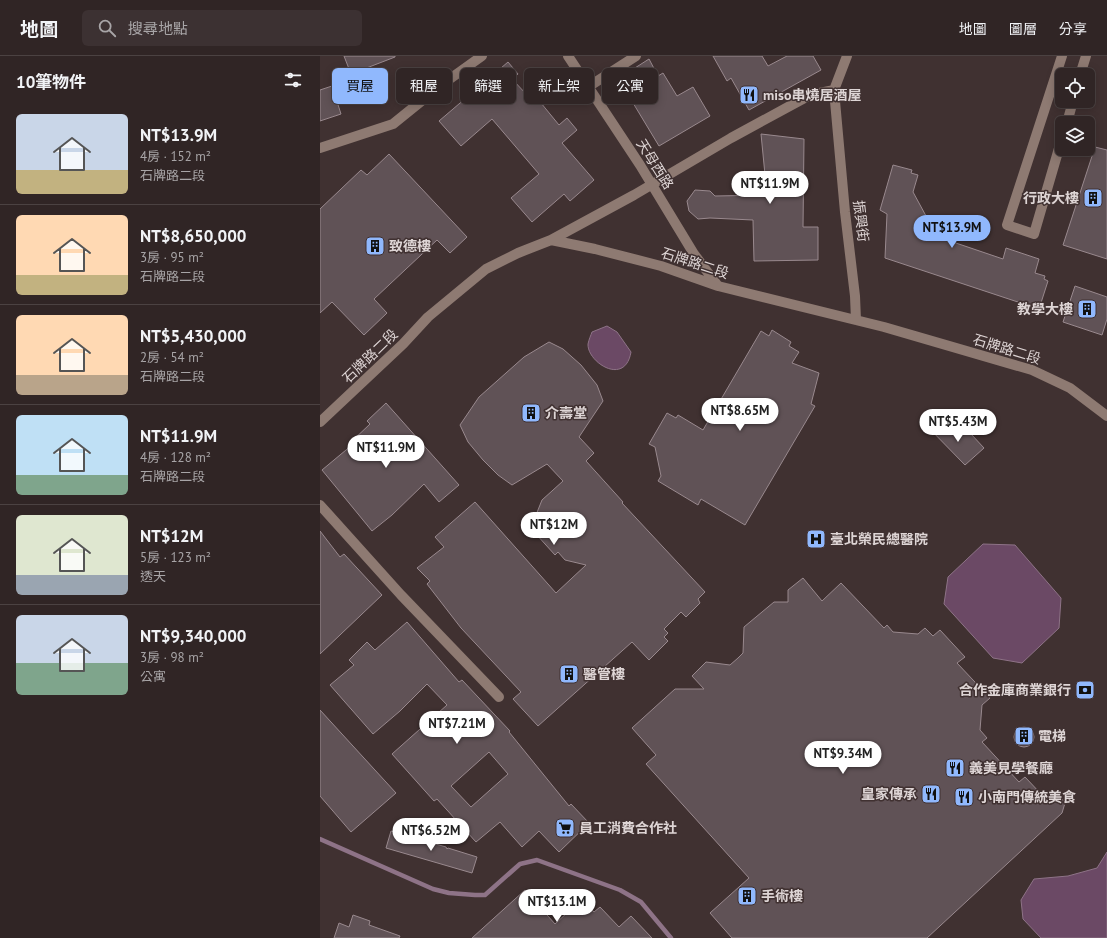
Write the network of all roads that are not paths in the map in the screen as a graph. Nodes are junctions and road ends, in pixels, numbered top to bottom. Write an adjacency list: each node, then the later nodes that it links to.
1 (482, 56): 12 (street)
2 (568, 56): 7 (street, 天母西路)
3 (636, 56): 9 (street)
4 (847, 56): 10 (street, 振興街)
5 (1062, 56): 13 (street)
6 (1086, 56): 8 (street)
7 (576, 68)
8 (1082, 68)
9 (594, 83)
10 (834, 90): 14 (street); 17 (street, 振興街)
11 (594, 96): 14 (street, 天母西路)
12 (320, 148)
13 (1057, 156)
14 (652, 185): 15 (street); 16 (street, 天母西路)
15 (551, 240): 16 (street, 石牌路二段); 19 (street, 石牌路二段)
16 (718, 286): 17 (street, 石牌路二段)
17 (856, 320): 18 (street, 石牌路二段)
18 (1107, 416)
19 (320, 422)
20 (320, 506): 21 (street)
21 (499, 697)

